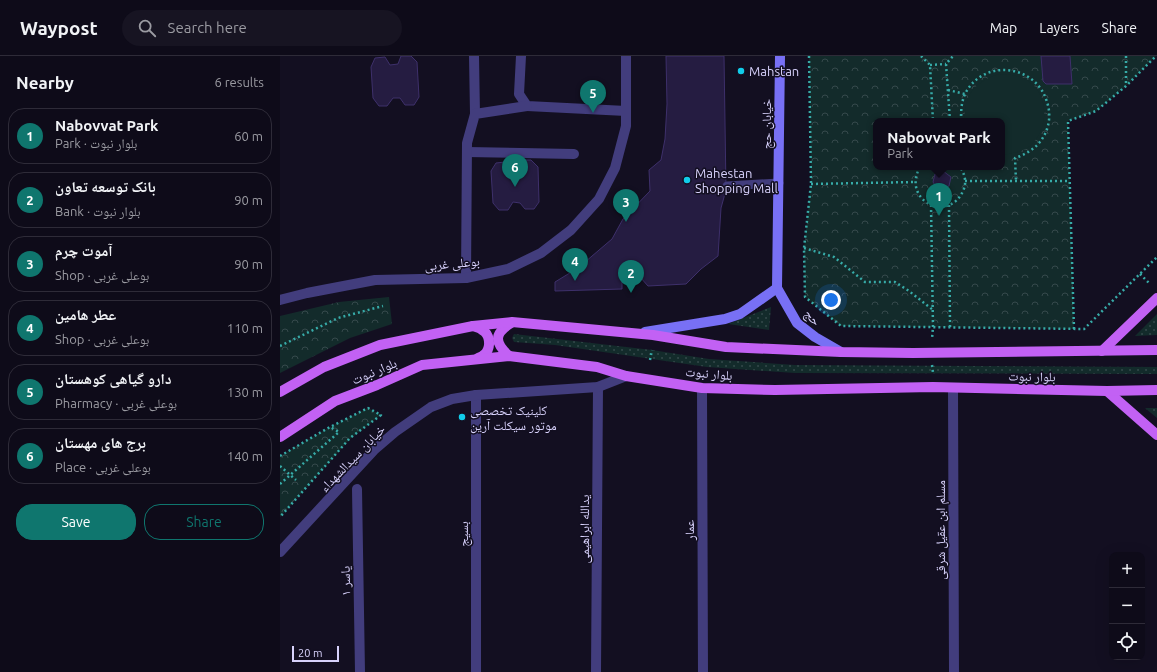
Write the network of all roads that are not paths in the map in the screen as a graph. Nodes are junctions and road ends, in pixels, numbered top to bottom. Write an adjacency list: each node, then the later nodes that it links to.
1 (474, 56): 7 (street)
2 (520, 56): 5 (street)
3 (626, 56): 6 (street, بوعلی غربی)
4 (780, 56): 10 (main road, خیابان حج)
5 (527, 106): 6 (street); 7 (street)
6 (626, 111): 12 (street, بوعلی غربی)
7 (475, 114): 8 (street)
8 (467, 152): 9 (street); 12 (street)
9 (574, 154)
10 (779, 183): 11 (lane); 13 (main road, خیابان حج)
11 (727, 186)
12 (466, 278): 15 (street, بوعلی غربی)
13 (777, 288): 18 (main road); 21 (main road, حج)
14 (1157, 298): 20 (main road)
15 (280, 300)
16 (512, 322): 17 (main road, بلوار نبوت); 18 (main road, بلوار نبوت); 22 (main road)
17 (473, 326): 23 (main road); 30 (main road, بلوار نبوت)
18 (635, 333): 21 (main road, بلوار نبوت)
19 (1157, 350): 20 (main road, بلوار نبوت)
20 (1102, 351): 21 (main road, بلوار نبوت)
21 (841, 352)
22 (509, 356): 23 (main road, بلوار نبوت); 24 (main road, بلوار نبوت)
23 (476, 359): 33 (main road, بلوار نبوت)
24 (626, 376): 25 (street, خیابان سیدالشهداء); 26 (main road, بلوار نبوت)
25 (598, 387): 31 (street, خیابان سیدالشهداء); 38 (street, یدالله ابراهیمی)
26 (702, 388): 27 (main road, بلوار نبوت); 39 (street, عمار)
27 (953, 388): 29 (main road, بلوار نبوت); 40 (street, مسلم ابن عقیل شرقی)
28 (1157, 390): 29 (main road, بلوار نبوت)
29 (1107, 391): 32 (main road)
30 (280, 392)
31 (476, 395): 35 (street, خیابان سیدالشهداء); 37 (street, بسیج)
32 (1157, 435)
33 (280, 437)
34 (357, 489): 36 (street, یاسر ۱)
35 (280, 552)
36 (360, 672)
37 (476, 672)
38 (596, 672)
39 (703, 672)
40 (954, 672)

